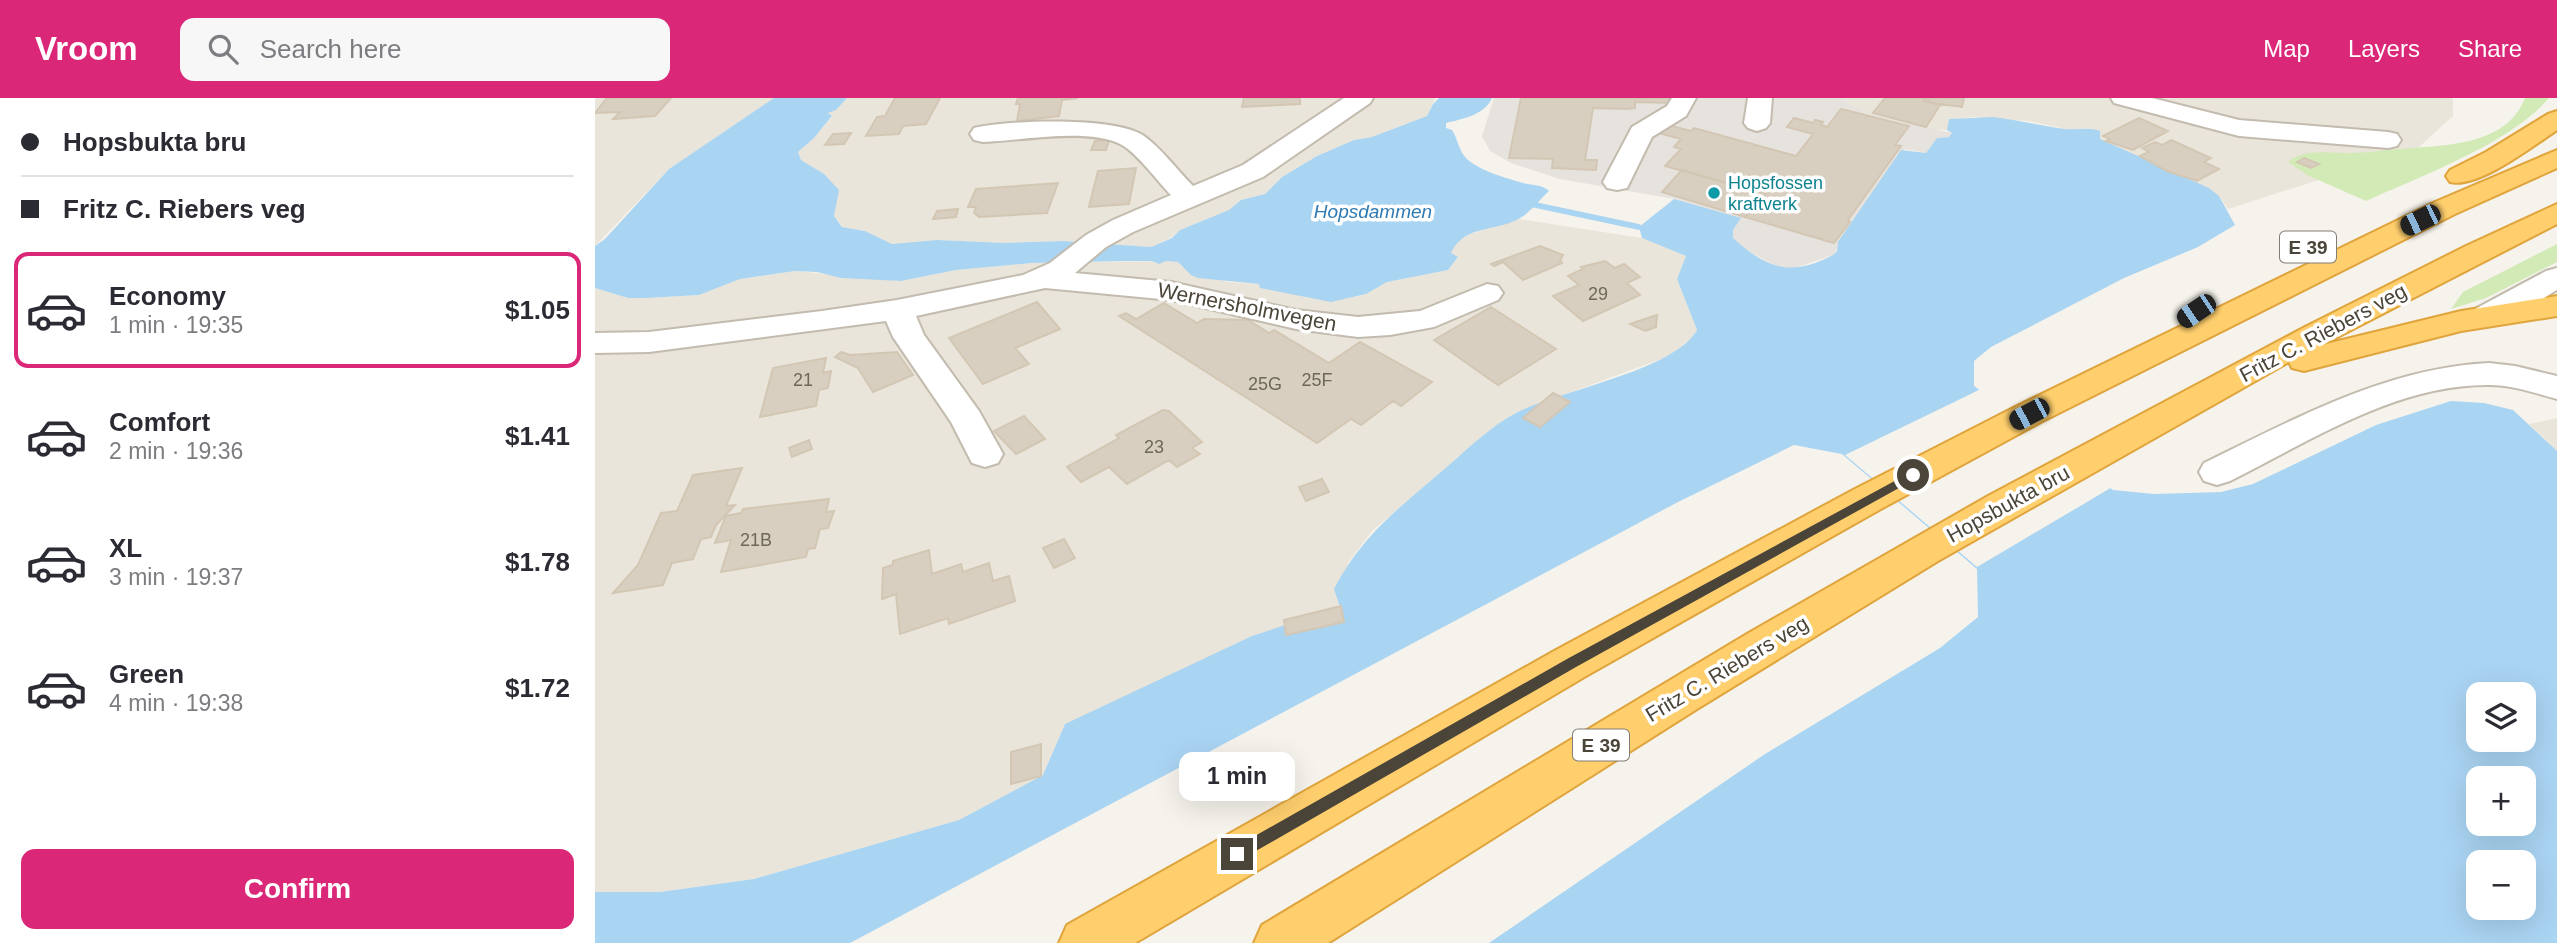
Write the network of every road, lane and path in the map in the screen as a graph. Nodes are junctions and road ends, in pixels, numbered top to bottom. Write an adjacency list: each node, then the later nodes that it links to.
1 (1361, 98): 9 (street, Wernersholmvegen)
2 (1684, 98): 8 (street)
3 (2123, 98): 6 (street)
4 (2557, 119): 20 (highway, E 39)
5 (983, 134): 9 (street)
6 (2388, 140)
7 (2557, 159): 20 (highway, E 39)
8 (1618, 182)
9 (1188, 198): 11 (street, Wernersholmvegen)
10 (2557, 213): 18 (highway, Fritz C. Riebers veg / E 39)
11 (1052, 274): 13 (street, Wernersholmvegen); 15 (street, Wernersholmvegen)
12 (2557, 277): 16 (street)
13 (1487, 293)
14 (2557, 306): 16 (highway, E 39)
15 (897, 310): 17 (street, Wernersholmvegen); 21 (street)
16 (2486, 316): 18 (highway, E 39)
17 (595, 343)
18 (2235, 379): 22 (highway, Fritz C. Riebers veg / E 39)
19 (2557, 388): 23 (street)
20 (2070, 394): 25 (highway, E 39)
21 (985, 454)
22 (2092, 457): 24 (highway, Hopsbukta bru / E 39)
23 (2217, 472)
24 (1924, 550): 26 (highway, Fritz C. Riebers veg / E 39)
25 (1085, 943)
26 (1280, 943)

